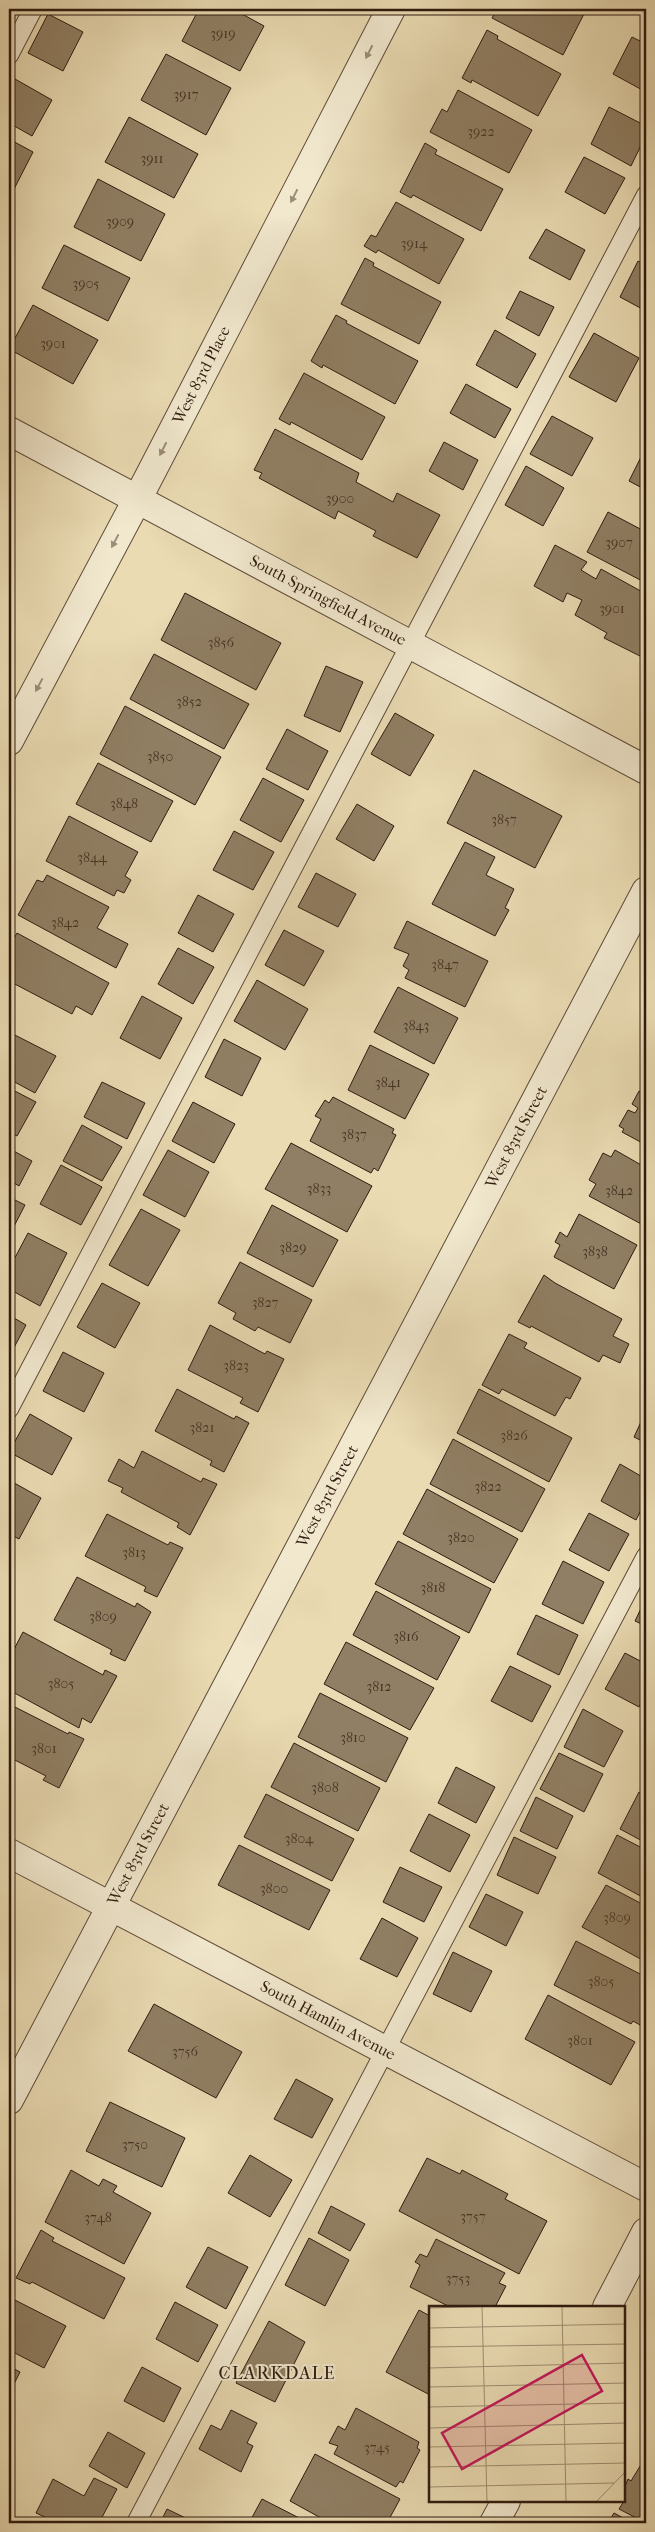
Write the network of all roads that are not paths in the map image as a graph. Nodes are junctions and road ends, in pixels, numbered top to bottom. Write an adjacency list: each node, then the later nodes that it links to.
1 (33, 9): 3 (lane)
2 (391, 9): 6 (street, West 83rd Place, one-way to 6)
3 (9, 55)
4 (646, 195): 7 (lane)
5 (9, 431): 6 (street, South Springfield Avenue)
6 (138, 498): 7 (street, South Springfield Avenue); 8 (street, West 83rd Place, one-way to 8)
7 (410, 644): 9 (street, South Springfield Avenue); 11 (lane)
8 (9, 741)
9 (646, 770)
10 (646, 892): 14 (street, West 83rd Street)
11 (9, 1409)
12 (646, 1556): 15 (lane)
13 (9, 1853): 14 (street, South Hamlin Avenue)
14 (111, 1906): 15 (street, South Hamlin Avenue); 16 (street, West 83rd Street)
15 (385, 2050): 17 (street, South Hamlin Avenue); 21 (lane)
16 (9, 2100)
17 (646, 2187)
18 (646, 2232): 19 (street)
19 (608, 2306)
20 (505, 2502): 22 (street)
21 (136, 2523)
22 (494, 2523)

